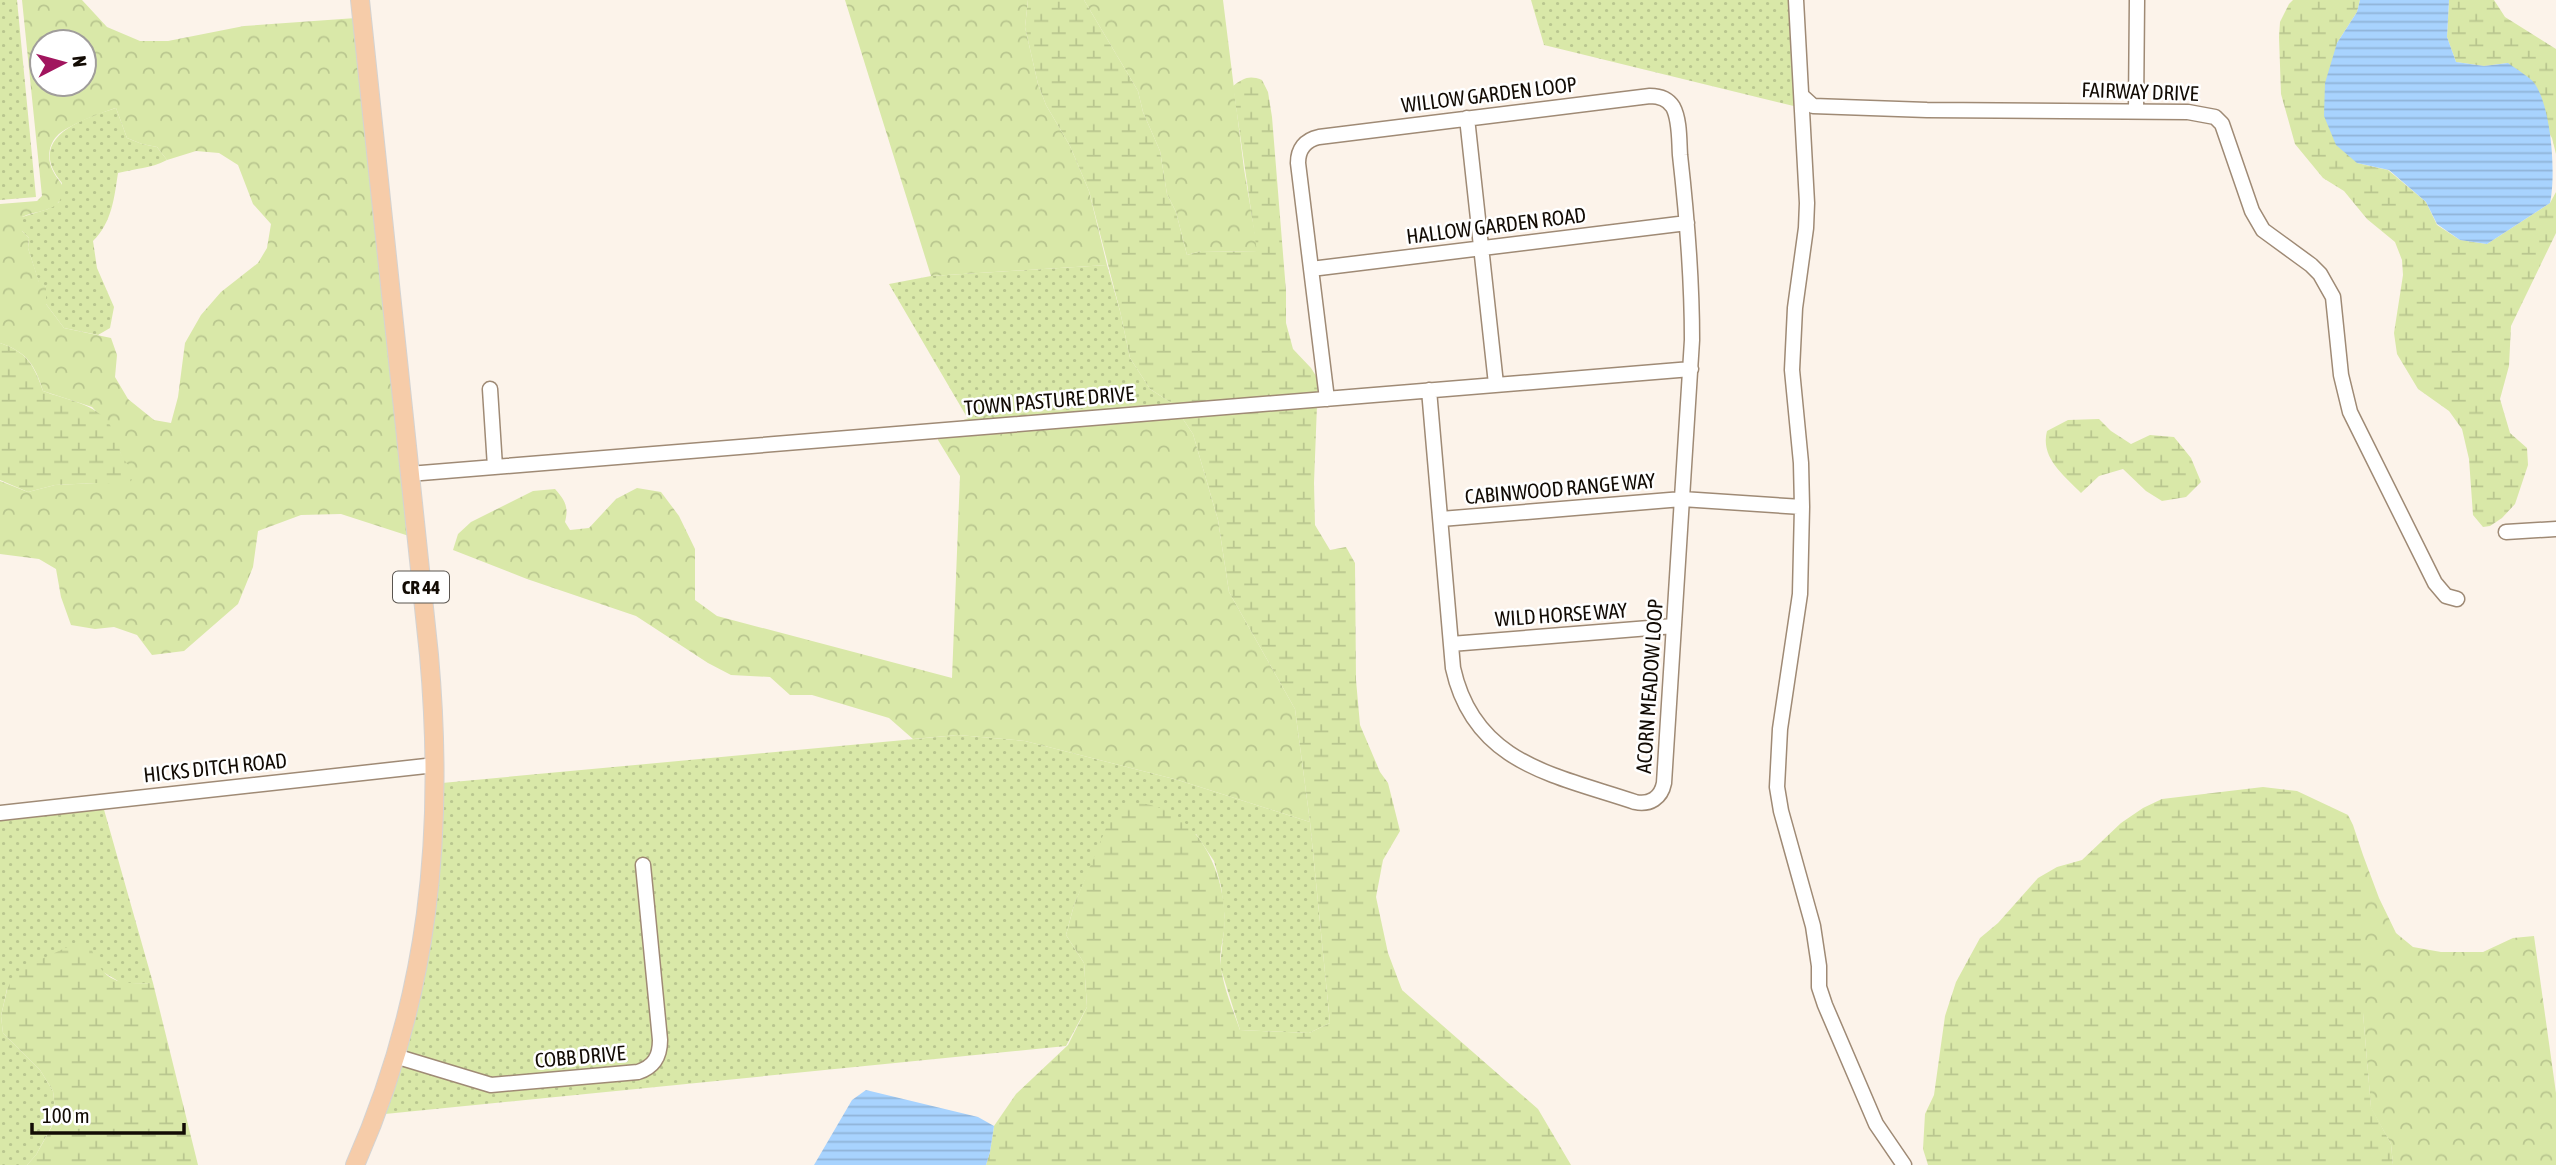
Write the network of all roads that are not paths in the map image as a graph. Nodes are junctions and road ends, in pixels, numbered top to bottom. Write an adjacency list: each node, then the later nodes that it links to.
1 (360, 0): 16 (main road, CR 44)
2 (1796, 0): 4 (street)
3 (2137, 0): 5 (street)
4 (1802, 96): 5 (street, FAIRWAY DRIVE); 18 (street)
5 (2136, 111): 22 (street, FAIRWAY DRIVE)
6 (1467, 118): 7 (street, WILLOW GARDEN LOOP); 8 (street); 9 (street, WILLOW GARDEN LOOP)
7 (1687, 223): 8 (street, HALLOW GARDEN ROAD); 10 (street, WILLOW GARDEN LOOP)
8 (1482, 248): 9 (street, HALLOW GARDEN ROAD); 11 (street)
9 (1311, 269): 14 (street, WILLOW GARDEN LOOP)
10 (1691, 369): 11 (street, TOWN PASTURE DRIVE); 17 (street, ACORN MEADOW LOOP)
11 (1496, 384): 13 (street, TOWN PASTURE DRIVE)
12 (490, 389): 15 (street)
13 (1429, 390): 14 (street, TOWN PASTURE DRIVE); 19 (street, ACORN MEADOW LOOP)
14 (1327, 399): 15 (street, TOWN PASTURE DRIVE)
15 (495, 467): 16 (street, TOWN PASTURE DRIVE)
16 (409, 474): 25 (main road, CR 44)
17 (1682, 499): 18 (street, CABINWOOD RANGE WAY); 19 (street, CABINWOOD RANGE WAY); 23 (street, ACORN MEADOW LOOP)
18 (1802, 508): 30 (street)
19 (1441, 519): 24 (street, ACORN MEADOW LOOP)
20 (2556, 529): 21 (street)
21 (2506, 531)
22 (2457, 599)
23 (1674, 626): 24 (street, WILD HORSE WAY); 24 (street, ACORN MEADOW LOOP)
24 (1451, 644)
25 (435, 765): 26 (street, HICKS DITCH ROAD); 28 (main road, CR 44)
26 (0, 813)
27 (643, 865): 28 (street, COBB DRIVE)
28 (395, 1056): 29 (main road, CR 44)
29 (355, 1165)
30 (1903, 1165)

